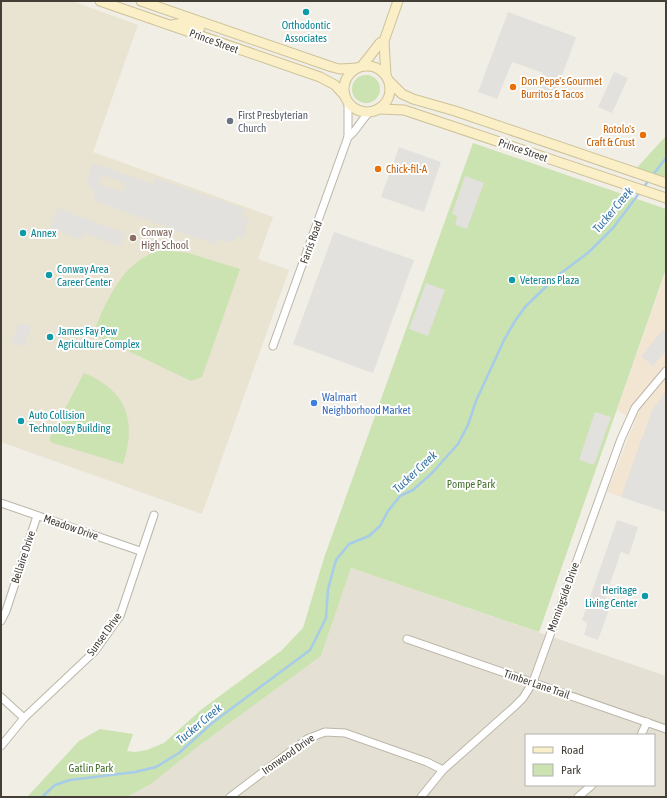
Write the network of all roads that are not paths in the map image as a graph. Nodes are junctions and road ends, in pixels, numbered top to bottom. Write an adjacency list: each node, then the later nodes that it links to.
1 (100, 1): 4 (main road, Prince Street)
2 (141, 1): 6 (main road, Prince Street)
3 (398, 1): 5 (main road)
4 (172, 26): 6 (main road); 9 (main road, Prince Street)
5 (384, 41): 7 (main road); 8 (main road)
6 (258, 42): 7 (main road, Prince Street)
7 (359, 67): 8 (main road); 9 (main road)
8 (388, 78): 10 (main road); 12 (main road, Prince Street)
9 (346, 98): 10 (main road); 11 (street, Farris Road)
10 (375, 110): 11 (street, Farris Road); 13 (main road, Prince Street)
11 (348, 137): 14 (street, Farris Road)
12 (663, 182)
13 (666, 198)
14 (273, 346)
15 (666, 371): 22 (street, Morningside Drive)
16 (1, 503): 18 (street, Meadow Drive)
17 (154, 515): 19 (street, Sunset Drive)
18 (37, 516): 19 (street, Meadow Drive); 20 (street, Bellaire Drive)
19 (140, 551): 24 (street, Sunset Drive)
20 (1, 622)
21 (407, 639): 22 (street, Timber Lane Trail)
22 (533, 682): 25 (street, Timber Lane Trail); 29 (street, Morningside Drive)
23 (1, 697): 24 (street)
24 (24, 718): 28 (street, Sunset Drive)
25 (647, 722): 26 (street, Timber Lane Trail); 27 (street)
26 (666, 729)
27 (642, 734)
28 (1, 746)
29 (443, 770): 31 (street, Ironwood Drive); 32 (street, Morningside Drive)
30 (591, 786): 33 (street)
31 (230, 797)
32 (421, 797)
33 (578, 797)

